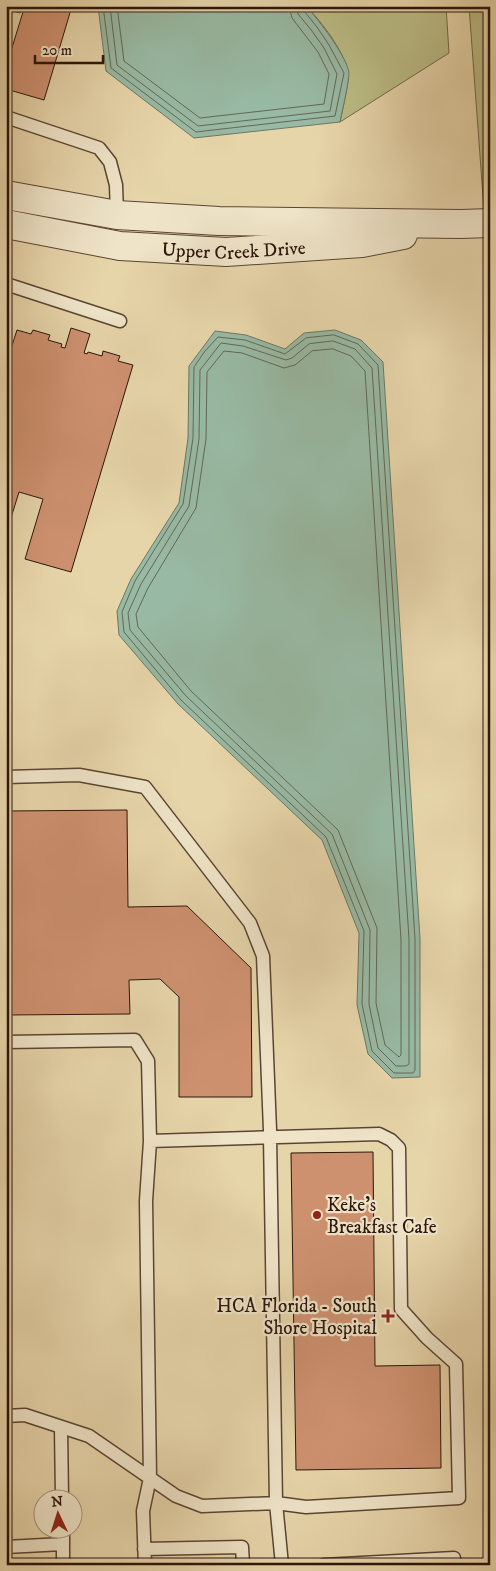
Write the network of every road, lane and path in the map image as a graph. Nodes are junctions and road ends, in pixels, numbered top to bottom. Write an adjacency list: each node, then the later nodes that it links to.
1 (6, 118): 3 (lane)
2 (10, 214): 3 (street, Upper Creek Drive); 5 (street, Upper Creek Drive)
3 (116, 215): 5 (street, Upper Creek Drive)
4 (490, 223): 5 (street, Upper Creek Drive)
5 (460, 224)
6 (6, 284): 7 (lane)
7 (120, 322)
8 (6, 777): 10 (lane)
9 (6, 1042): 11 (lane)
10 (270, 1136): 11 (lane); 16 (lane); 16 (lane)
11 (150, 1141): 14 (lane)
12 (6, 1416): 13 (lane)
13 (61, 1428): 14 (lane); 15 (lane)
14 (150, 1478): 16 (lane); 20 (lane)
15 (62, 1488)
16 (276, 1503): 24 (lane)
17 (63, 1538): 18 (lane)
18 (63, 1544): 19 (lane); 21 (lane)
19 (6, 1547)
20 (144, 1549): 22 (lane); 23 (lane)
21 (63, 1565)
22 (145, 1565)
23 (243, 1565)
24 (282, 1565)
25 (324, 1565): 26 (lane)
26 (454, 1565)

